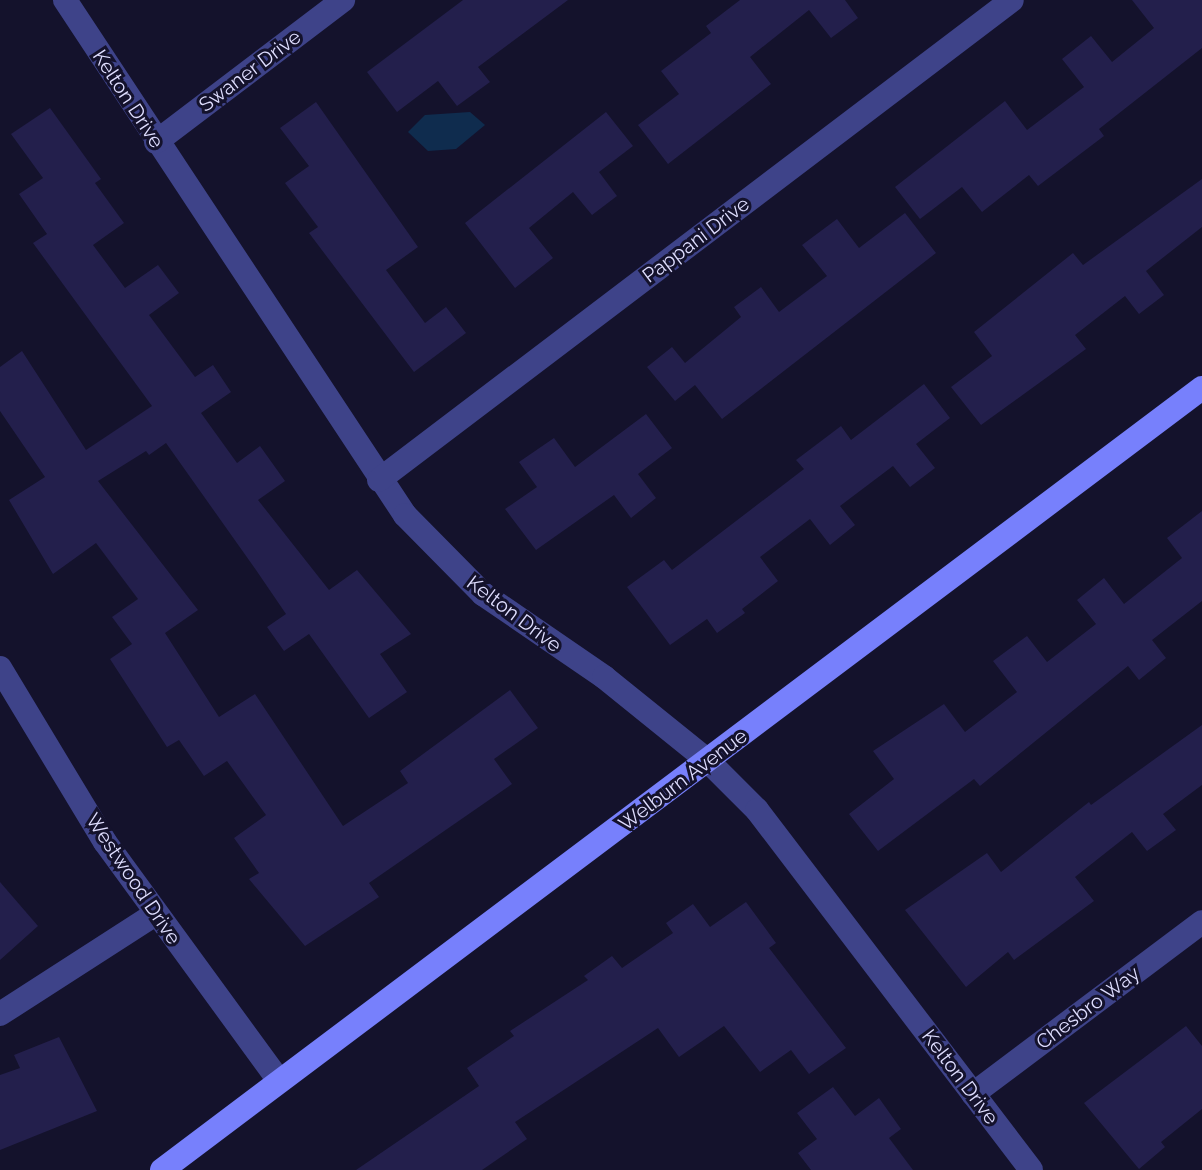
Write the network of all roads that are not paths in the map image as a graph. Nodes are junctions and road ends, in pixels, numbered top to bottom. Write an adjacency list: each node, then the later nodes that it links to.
1 (65, 0): 4 (street, Kelton Drive)
2 (343, 0): 4 (street, Swaner Drive)
3 (1012, 0): 6 (street, Pappani Drive)
4 (156, 142): 6 (street, Kelton Drive)
5 (1202, 388): 8 (main road, Welburn Avenue)
6 (379, 480): 8 (street, Kelton Drive)
7 (0, 668): 9 (street, Westwood Drive)
8 (708, 761): 12 (main road, Welburn Avenue); 13 (street, Kelton Drive)
9 (155, 914): 11 (street); 12 (street, Westwood Drive)
10 (1202, 922): 13 (street, Chesbro Way)
11 (0, 1014)
12 (279, 1081): 14 (main road, Welburn Avenue)
13 (973, 1094): 15 (street, Kelton Drive)
14 (162, 1170)
15 (1031, 1170)

